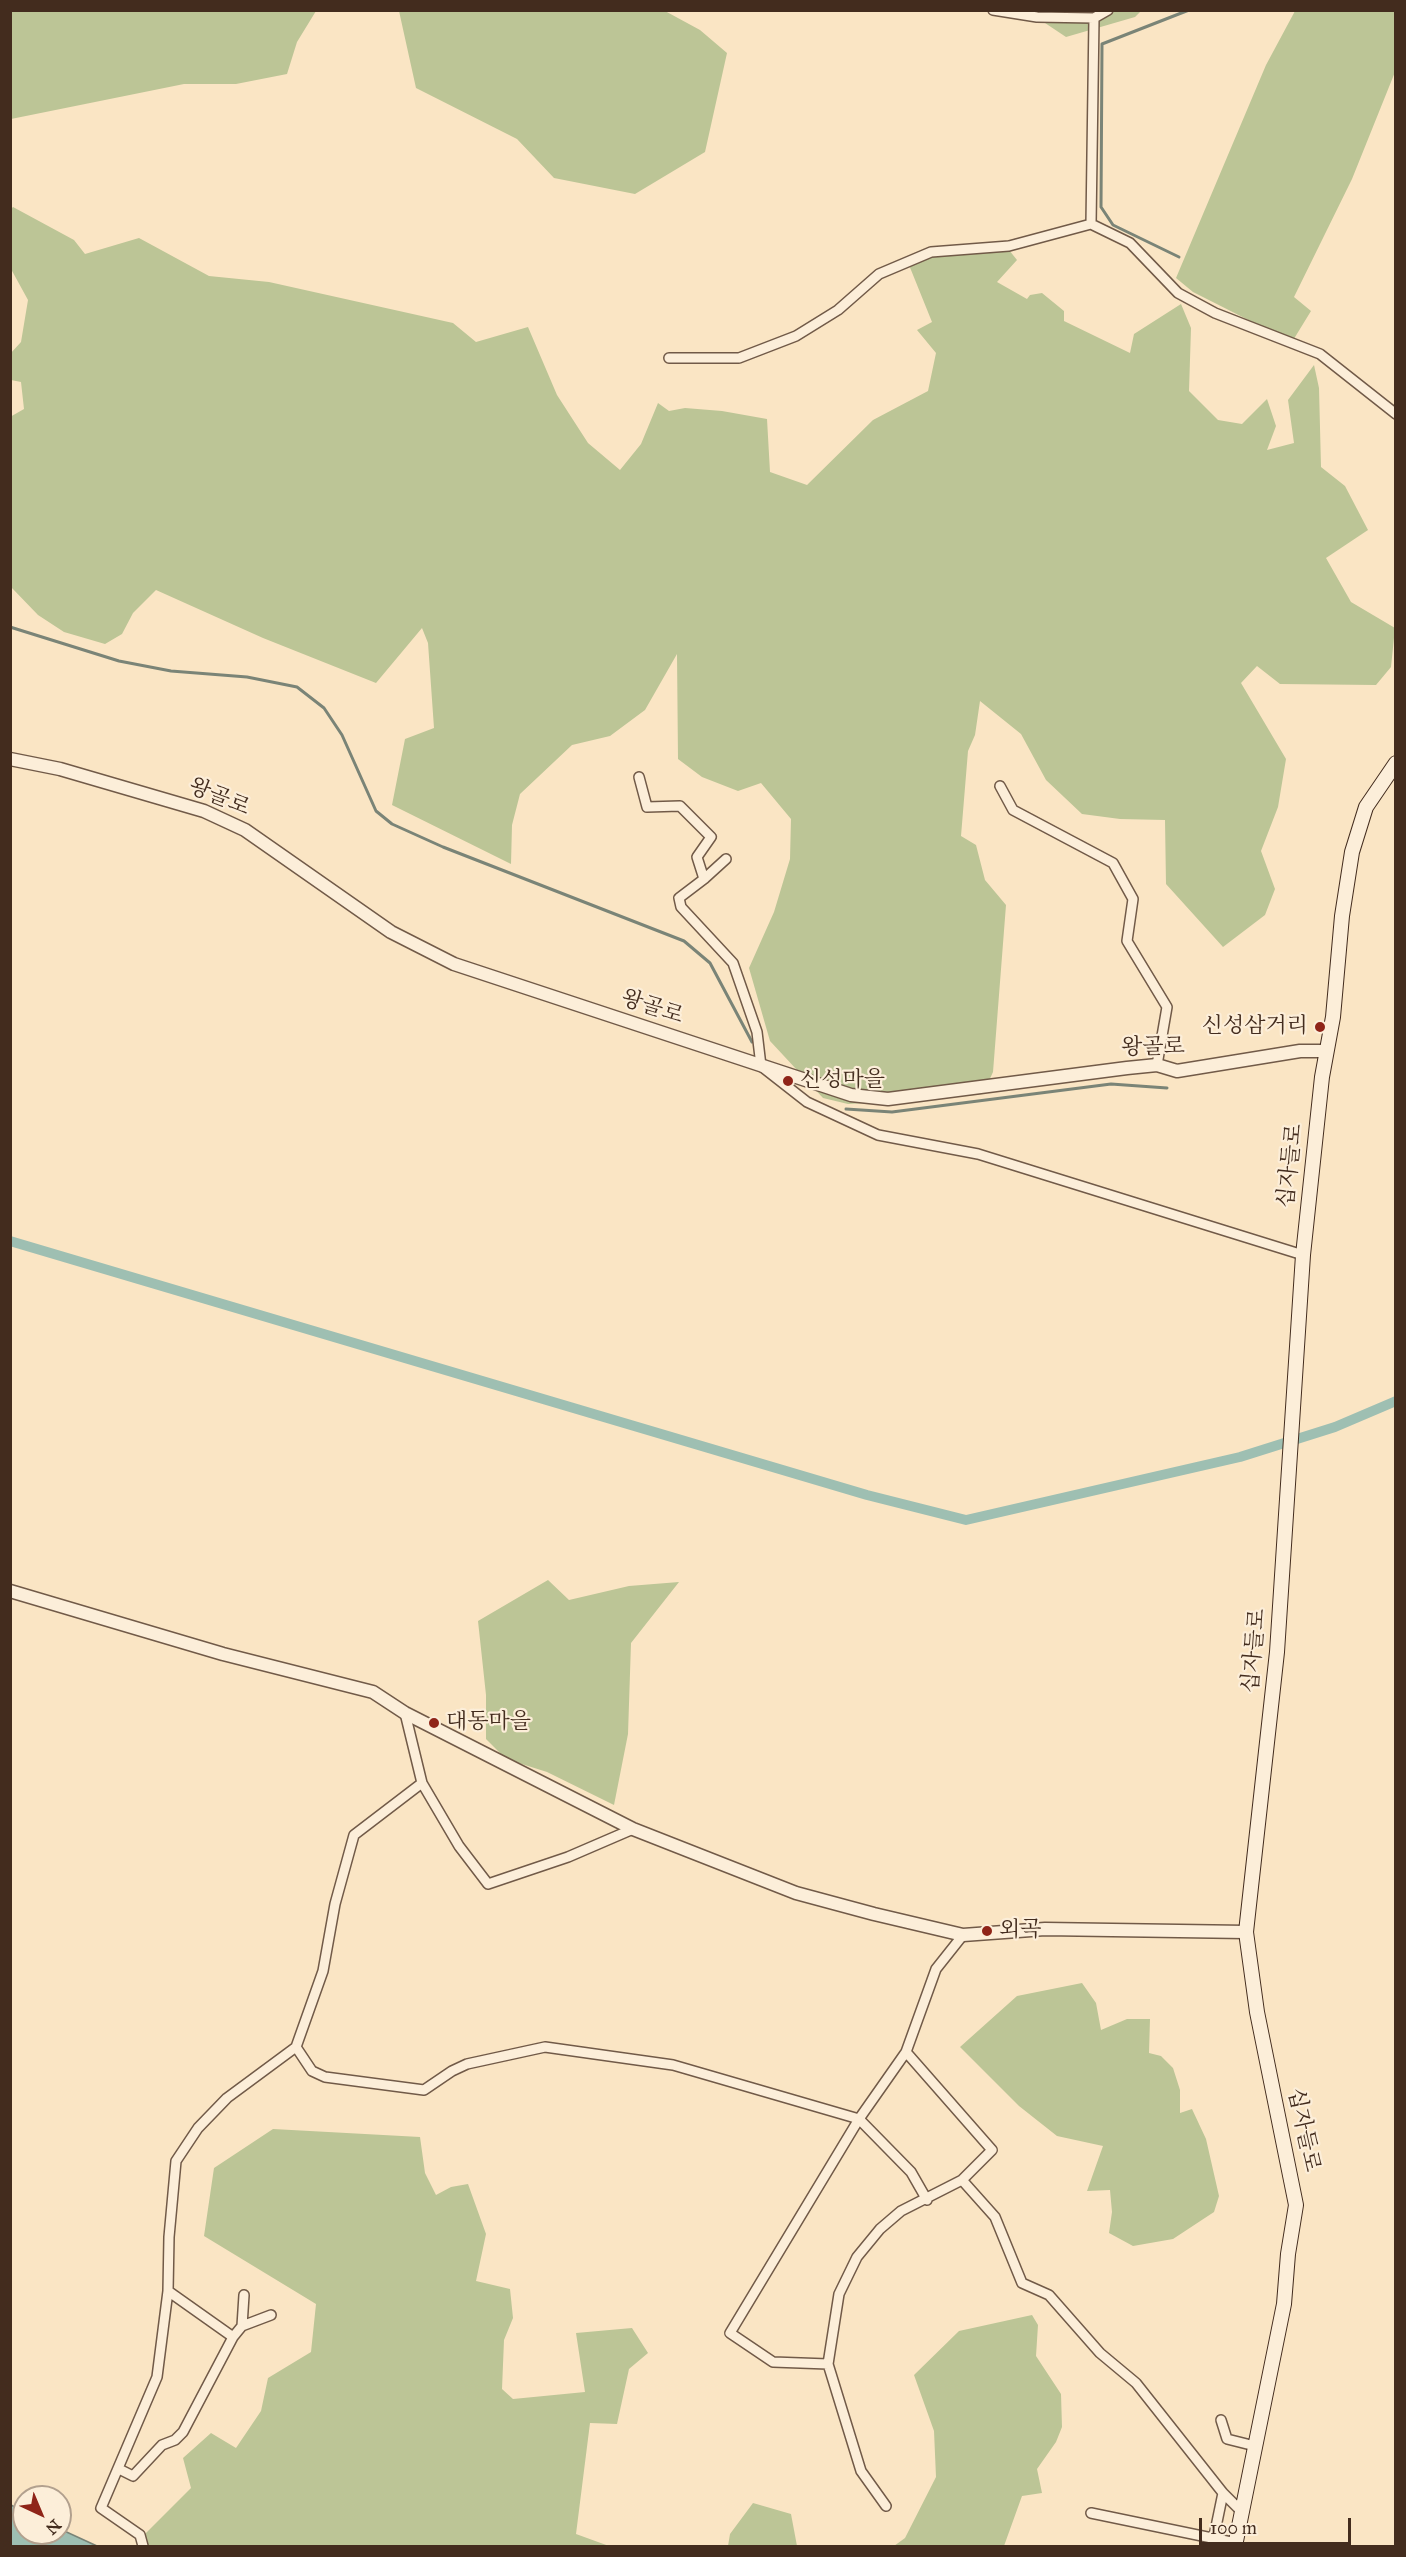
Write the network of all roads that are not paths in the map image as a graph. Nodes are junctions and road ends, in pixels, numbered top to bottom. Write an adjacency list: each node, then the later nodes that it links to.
1 (993, 10): 3 (street)
2 (1108, 10): 3 (street)
3 (1094, 18): 4 (street)
4 (1091, 224): 5 (street); 6 (street)
5 (669, 358)
6 (1395, 414)
7 (10, 759): 15 (street, 왕골로)
8 (1395, 763): 13 (main road, 십자들로)
9 (639, 777): 12 (street)
10 (1000, 786): 14 (street)
11 (726, 859): 12 (street)
12 (704, 879): 15 (street)
13 (1325, 1051): 14 (street, 왕골로); 16 (main road, 십자들로)
14 (1157, 1065): 15 (street, 왕골로)
15 (761, 1066): 16 (street)
16 (1303, 1255): 21 (main road, 십자들로)
17 (10, 1591): 18 (street)
18 (405, 1713): 19 (street); 20 (street)
19 (422, 1784): 20 (street); 23 (street)
20 (633, 1829): 22 (street)
21 (1246, 1932): 22 (street); 35 (main road, 십자들로)
22 (963, 1935): 24 (street)
23 (296, 2047): 25 (street); 28 (street)
24 (906, 2052): 25 (street); 26 (street)
25 (859, 2119): 27 (street); 33 (street)
26 (962, 2180): 27 (street); 37 (street)
27 (927, 2200): 33 (street)
28 (168, 2291): 32 (street); 36 (street)
29 (244, 2295): 31 (street)
30 (271, 2315): 31 (street)
31 (242, 2326): 32 (street)
32 (233, 2337): 36 (street)
33 (828, 2364): 38 (street)
34 (1221, 2420): 35 (street)
35 (1255, 2446): 39 (main road, 십자들로)
36 (119, 2469): 43 (street)
37 (1223, 2493): 39 (street); 41 (street)
38 (886, 2506)
39 (1242, 2512): 42 (main road, 십자들로)
40 (1091, 2513): 41 (street)
41 (1213, 2543): 42 (street)
42 (1235, 2545)
43 (143, 2547)

